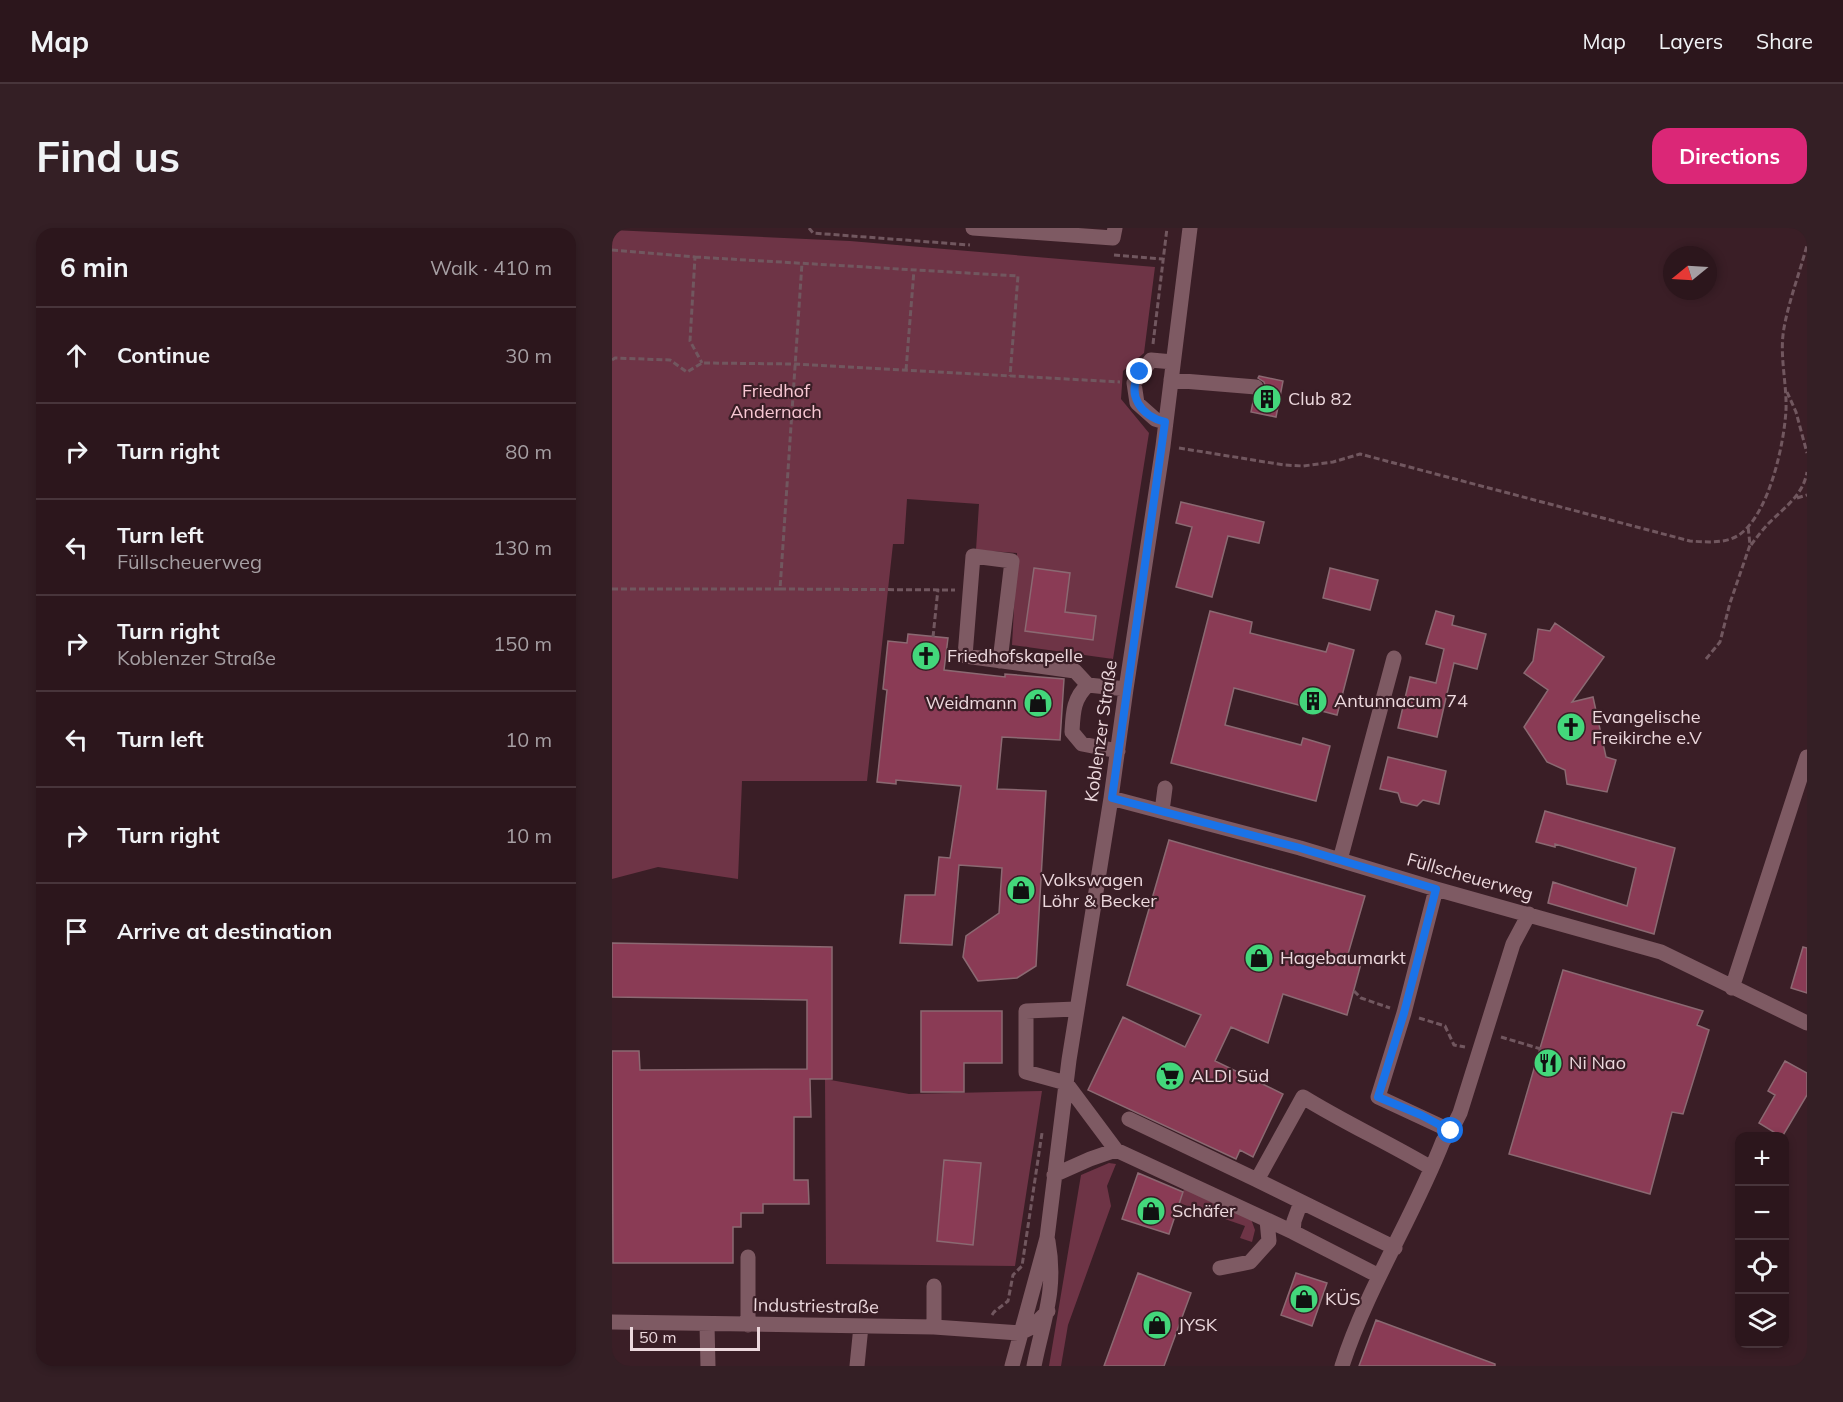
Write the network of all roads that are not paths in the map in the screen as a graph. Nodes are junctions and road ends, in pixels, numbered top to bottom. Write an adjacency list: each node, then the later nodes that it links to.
1 (973, 228): 2 (street)
2 (1115, 228)
3 (1190, 228): 4 (street, Koblenzer Straße)
4 (1173, 362): 5 (street, Koblenzer Straße); 7 (street)
5 (1171, 380): 6 (street); 7 (street, Koblenzer Straße)
6 (1256, 387)
7 (1165, 422): 11 (street, Koblenzer Straße)
8 (1394, 658): 17 (street)
9 (1000, 661): 9 (street); 10 (street)
10 (1088, 686): 11 (street); 12 (street)
11 (1126, 690): 12 (street, Koblenzer Straße)
12 (1118, 752): 15 (street, Koblenzer Straße)
13 (1807, 757): 20 (street)
14 (1165, 788): 16 (street)
15 (1112, 798): 16 (street, Füllscheuerweg); 21 (street, Koblenzer Straße)
16 (1162, 811): 17 (street, Füllscheuerweg)
17 (1340, 860): 18 (street, Füllscheuerweg)
18 (1436, 889): 19 (street, Füllscheuerweg); 25 (street)
19 (1528, 914): 20 (street, Füllscheuerweg); 25 (street)
20 (1732, 988): 22 (street, Füllscheuerweg)
21 (1076, 1009): 23 (street, Koblenzer Straße); 23 (street)
22 (1807, 1023)
23 (1066, 1083): 26 (street); 28 (street, Koblenzer Straße)
24 (1129, 1119): 29 (street)
25 (1451, 1131): 27 (street)
26 (1116, 1150): 28 (street); 31 (street)
27 (1431, 1168): 29 (street); 34 (street)
28 (1054, 1175): 33 (street, Koblenzer Straße)
29 (1257, 1180): 30 (street)
30 (1301, 1202): 32 (street); 34 (street)
31 (1267, 1220): 32 (street); 36 (street)
32 (1293, 1233): 37 (street)
33 (1047, 1238): 39 (street, Koblenzer Straße); 45 (street, Koblenzer Straße)
34 (1395, 1248): 37 (street)
35 (748, 1257): 42 (street)
36 (1220, 1268)
37 (1379, 1276): 50 (street)
38 (934, 1286): 44 (street)
39 (1048, 1311): 45 (street); 49 (street, Koblenzer Straße)
40 (612, 1322): 41 (street, Industriestraße)
41 (707, 1325): 42 (street, Industriestraße); 46 (street)
42 (748, 1325): 43 (street, Industriestraße)
43 (861, 1326): 44 (street, Industriestraße); 47 (street)
44 (934, 1328): 45 (street, Industriestraße)
45 (1020, 1333): 48 (street, Koblenzer Straße); 49 (street)
46 (708, 1366)
47 (857, 1366)
48 (1012, 1366)
49 (1034, 1366)
50 (1342, 1366)

